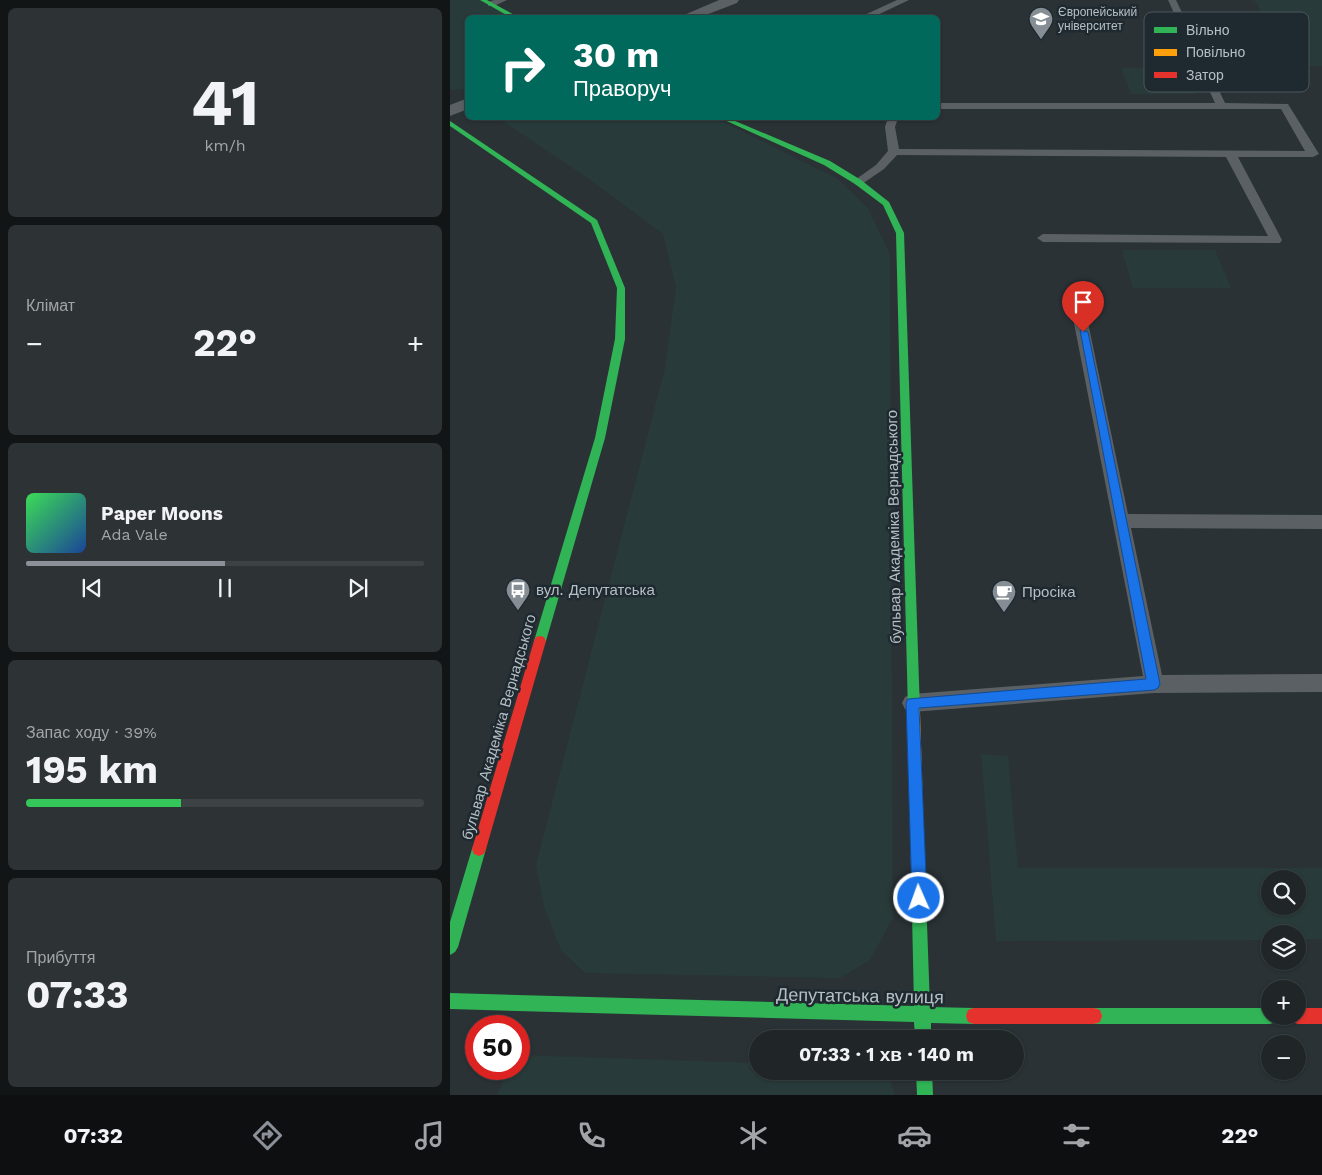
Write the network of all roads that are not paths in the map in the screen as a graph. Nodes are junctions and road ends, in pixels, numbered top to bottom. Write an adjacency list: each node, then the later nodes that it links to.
1 (503, 0): 5 (lane)
2 (732, 0): 8 (street)
3 (905, 0): 9 (lane)
4 (1172, 0): 6 (lane)
5 (487, 2): 7 (main road)
6 (1177, 12)
7 (511, 15)
8 (695, 15)
9 (869, 15)
10 (1214, 92): 12 (lane)
11 (465, 104): 14 (street)
12 (1220, 105): 13 (lane); 19 (lane)
13 (940, 106)
14 (450, 111)
15 (727, 120): 20 (main road, бульвар Академіка Вернадського)
16 (892, 120): 18 (lane)
17 (450, 123): 28 (main road, бульвар Академіка Вернадського)
18 (894, 152): 19 (lane); 20 (lane)
19 (1230, 153): 21 (lane)
20 (858, 182): 27 (main road, бульвар Академіка Вернадського)
21 (1042, 238)
22 (1079, 314): 23 (lane)
23 (1121, 521): 24 (lane); 26 (lane)
24 (1322, 522)
25 (1322, 683): 26 (lane)
26 (1154, 684): 27 (lane)
27 (912, 703): 30 (main road, бульвар Академіка Вернадського)
28 (450, 947)
29 (450, 1001): 30 (main road, Депутатська вулиця)
30 (923, 1016): 31 (main road, Депутатська вулиця); 34 (main road, бульвар Академіка Вернадського)
31 (1261, 1016)
32 (1306, 1016): 33 (main road)
33 (1322, 1016)
34 (923, 1030)
35 (924, 1080): 36 (main road)
36 (925, 1095)

